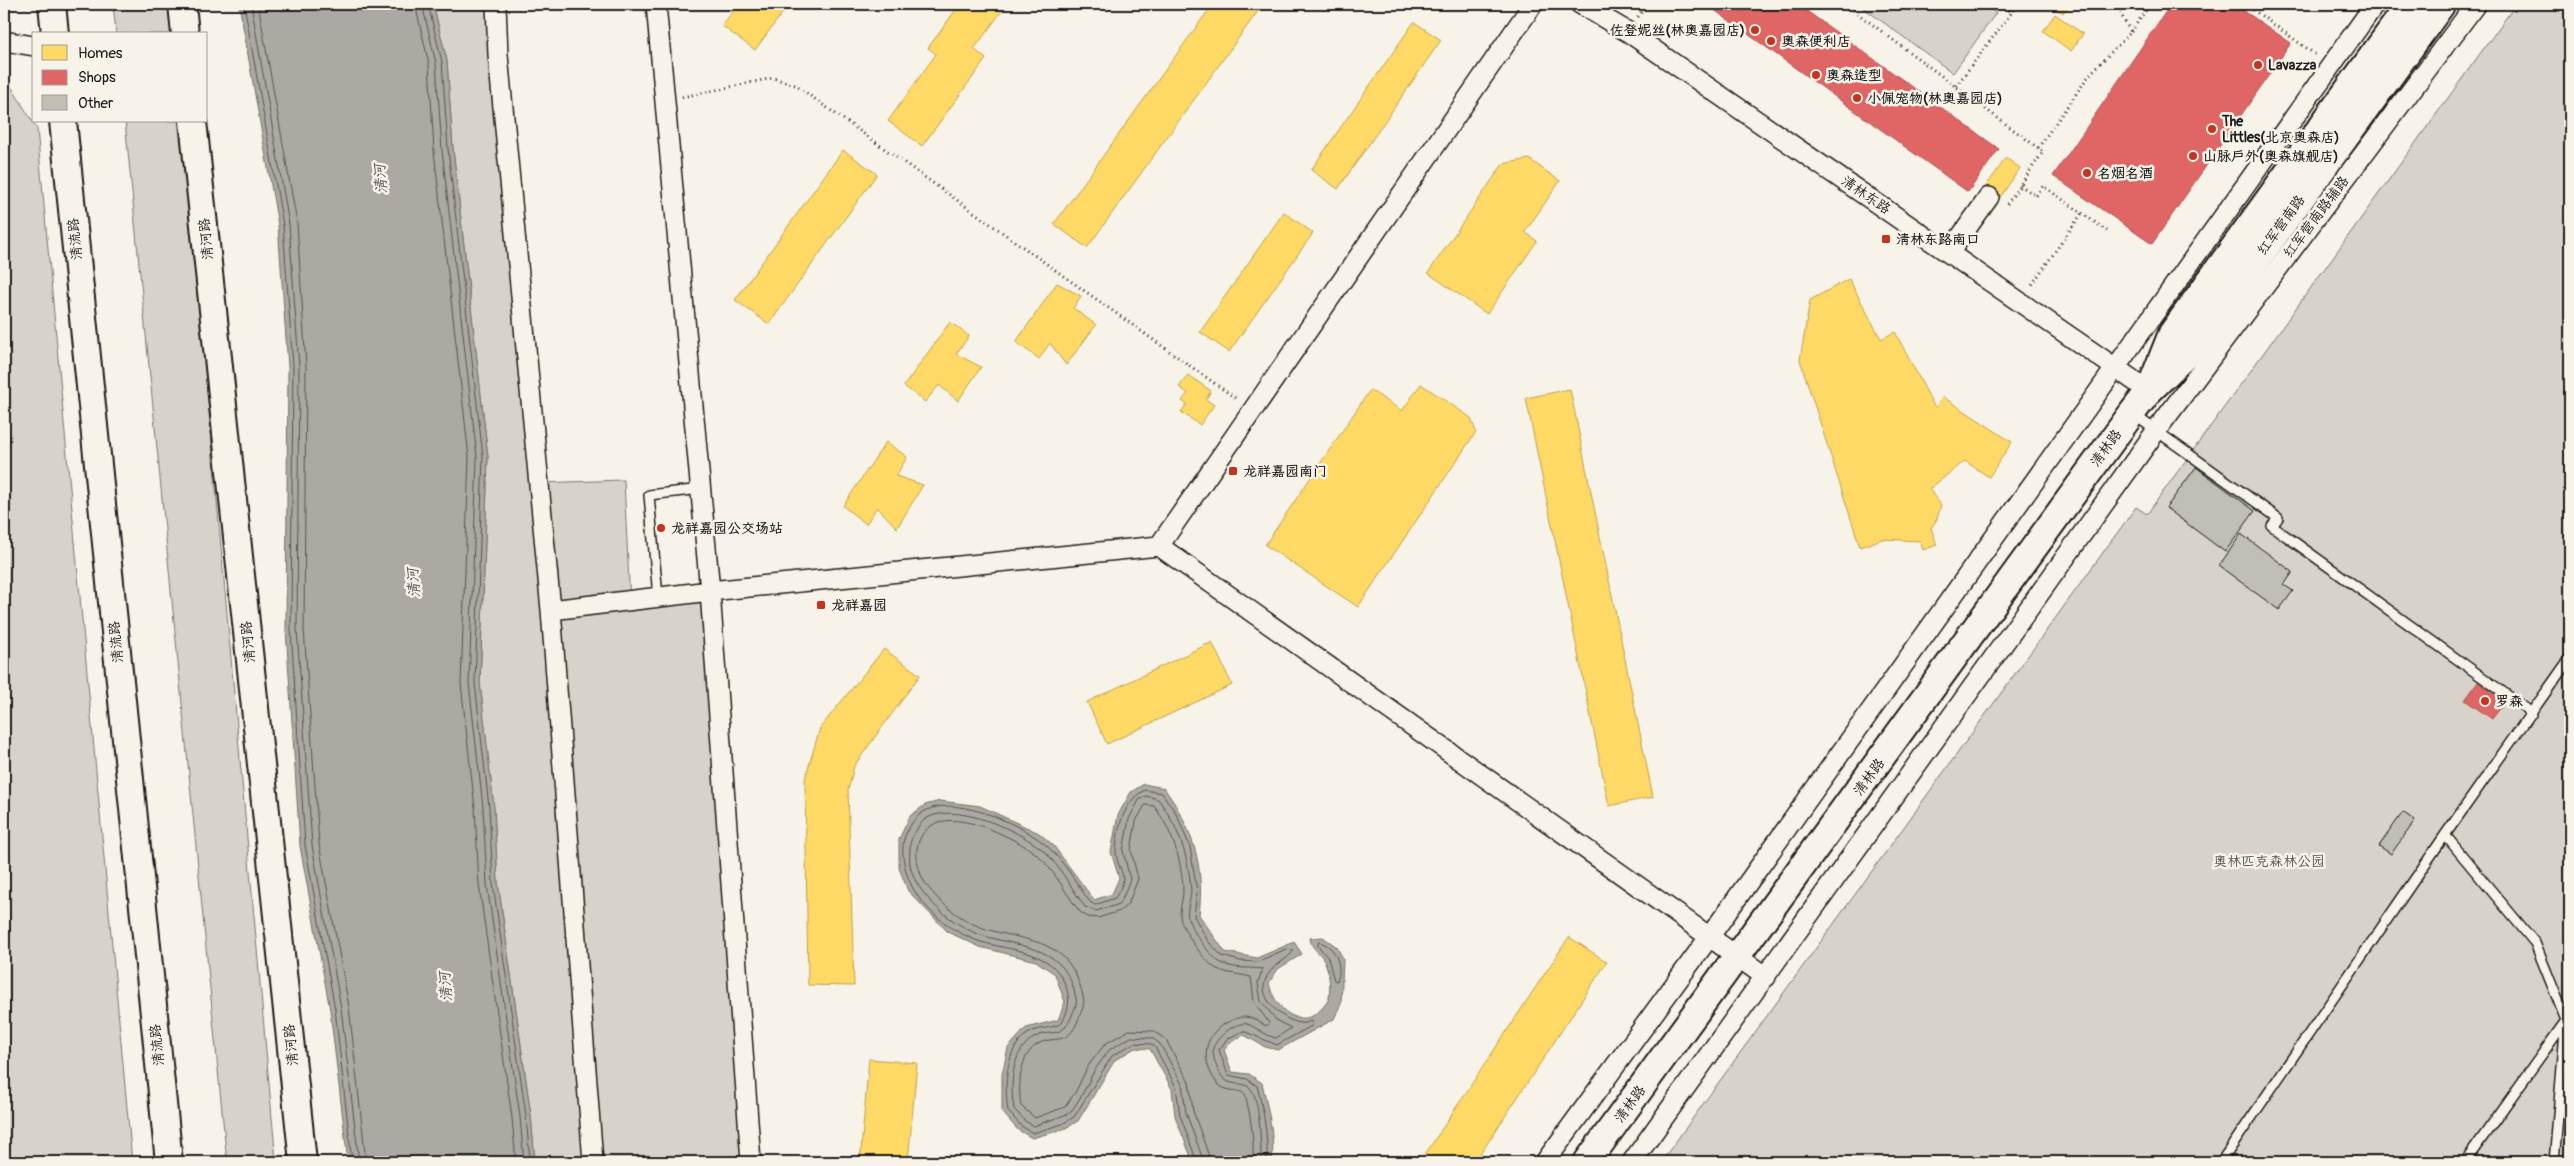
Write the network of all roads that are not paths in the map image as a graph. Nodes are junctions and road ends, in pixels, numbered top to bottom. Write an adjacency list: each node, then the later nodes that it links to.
1 (52, 4): 11 (street)
2 (182, 4): 12 (street)
3 (496, 4): 27 (street)
4 (656, 4): 23 (street)
5 (1533, 4): 24 (street)
6 (1580, 4): 18 (street, 清林东路)
7 (2375, 4): 19 (street)
8 (2410, 4): 20 (street, 红军营南路)
9 (2442, 4): 20 (street, 红军营南路)
10 (2476, 4): 22 (street, 红军营南路辅路)
11 (55, 32)
12 (185, 32)
13 (4, 40): 14 (street)
14 (32, 46)
15 (63, 122): 35 (street, 清流路)
16 (193, 122): 36 (street, 清河路)
17 (1989, 196): 18 (street)
18 (1949, 253): 19 (street, 清林东路)
19 (2115, 367): 20 (street, 清林东路); 31 (street)
20 (2149, 391): 21 (street, 清林路)
21 (2132, 413): 22 (lane); 32 (street, 清林路)
22 (2156, 430): 29 (lane); 33 (street, 红军营南路辅路)
23 (700, 490): 25 (street); 26 (lane)
24 (1159, 546): 25 (street); 31 (street)
25 (710, 591): 26 (street); 38 (street)
26 (658, 597): 27 (street)
27 (551, 610): 37 (street)
28 (2570, 658): 29 (lane)
29 (2532, 713): 30 (lane)
30 (2445, 835): 34 (lane); 42 (lane)
31 (1710, 936): 32 (street); 39 (street)
32 (1738, 957): 33 (street); 40 (street, 清林路)
33 (1766, 976): 41 (street, 红军营南路辅路)
34 (2568, 1019): 43 (lane); 44 (lane)
35 (169, 1162)
36 (303, 1162)
37 (593, 1162)
38 (751, 1162)
39 (1545, 1162)
40 (1587, 1162)
41 (1632, 1162)
42 (2220, 1162)
43 (2465, 1162)
44 (2554, 1162)

